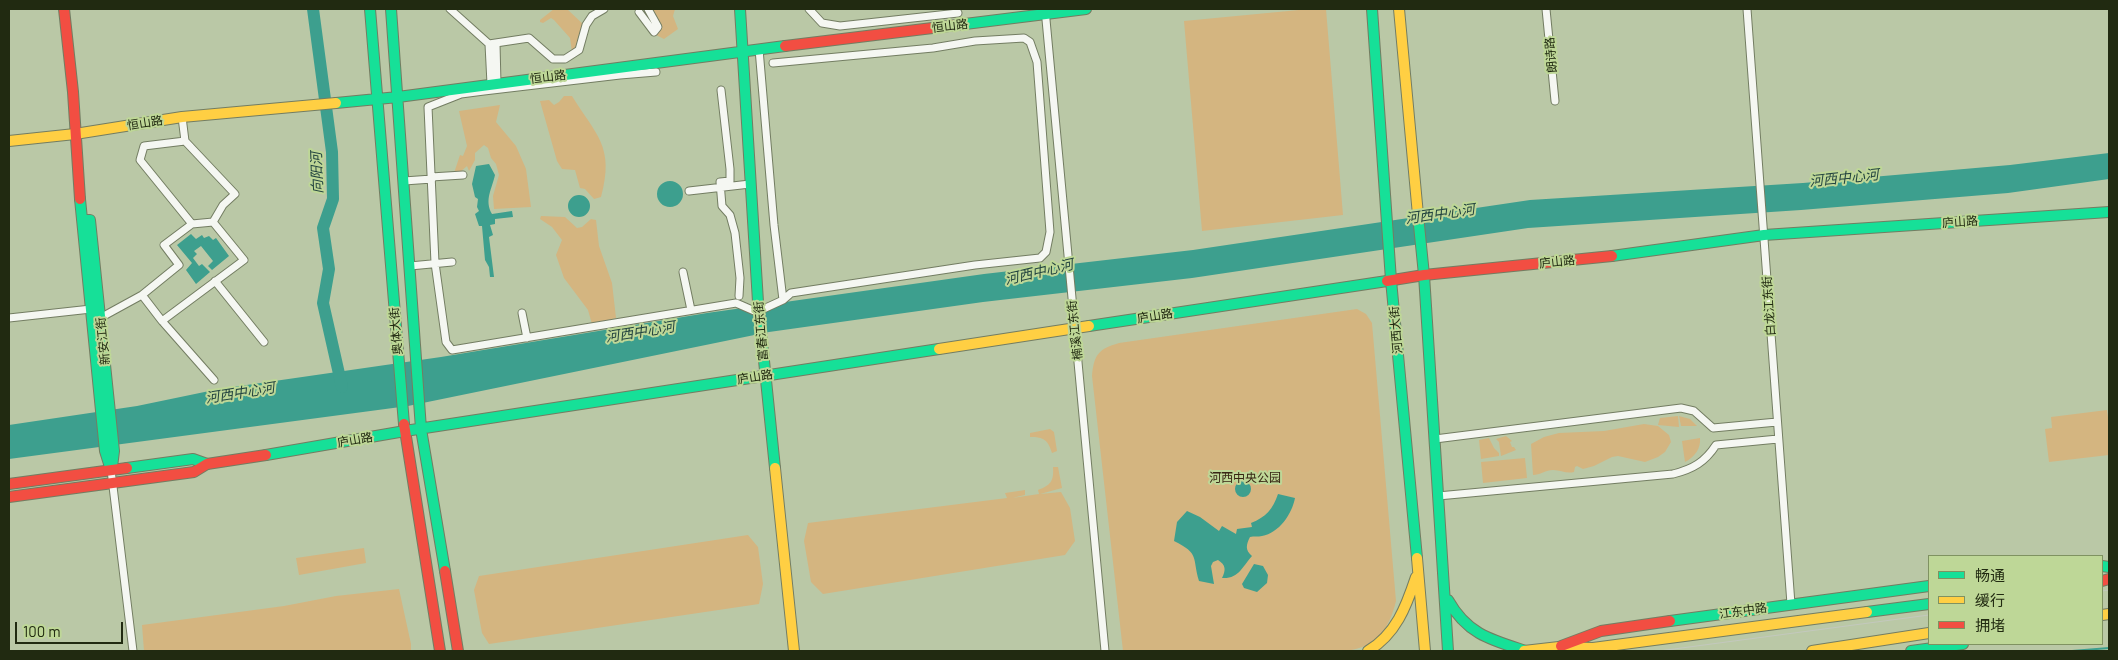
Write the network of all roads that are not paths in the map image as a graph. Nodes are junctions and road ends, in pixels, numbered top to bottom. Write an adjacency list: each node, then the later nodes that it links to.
1 (64, 9): 29 (main road, 新安江街)
2 (370, 9): 26 (main road, 奥体大街)
3 (391, 9): 25 (main road, 奥体大街)
4 (450, 9): 18 (street)
5 (604, 9): 18 (street)
6 (648, 9): 16 (street)
7 (740, 9): 20 (main road, 富春江东街)
8 (809, 9): 14 (street)
9 (1086, 9): 15 (main road, 恒山路)
10 (1372, 9): 48 (main road, 河西大街)
11 (1399, 9): 47 (main road)
12 (1546, 9): 27 (street, 朗诗路)
13 (1747, 9): 42 (street, 白龙江东街)
14 (957, 11): 17 (street)
15 (1045, 11): 17 (main road, 恒山路); 60 (street, 楠溪江东街)
16 (639, 12)
17 (960, 25): 19 (main road, 恒山路)
18 (493, 43): 23 (street)
19 (760, 49): 20 (main road, 恒山路); 52 (street)
20 (744, 51): 23 (main road, 恒山路); 35 (main road, 富春江东街)
21 (773, 63): 52 (street)
22 (656, 72): 33 (street)
23 (494, 84): 25 (main road, 恒山路)
24 (721, 90): 36 (street)
25 (398, 97): 26 (main road, 恒山路); 34 (main road, 奥体大街)
26 (377, 98): 28 (main road, 恒山路); 68 (main road, 奥体大街)
27 (1555, 101)
28 (182, 117): 29 (main road, 恒山路); 31 (street)
29 (75, 134): 30 (main road, 恒山路); 39 (main road, 新安江街)
30 (9, 141)
31 (185, 141): 40 (street); 41 (street)
32 (463, 175): 33 (street)
33 (432, 178): 34 (street); 44 (street)
34 (404, 181): 45 (main road, 奥体大街)
35 (750, 184): 36 (street); 54 (main road, 富春江东街)
36 (721, 187): 37 (street); 51 (street)
37 (689, 191)
38 (2109, 212): 42 (main road, 庐山路)
39 (82, 220): 53 (main road, 新安江街); 58 (main road, 新安江街)
40 (213, 222): 41 (street); 49 (street)
41 (192, 224): 50 (street)
42 (1764, 235): 47 (main road, 庐山路); 66 (street, 白龙江东街)
43 (452, 262): 44 (street)
44 (435, 264): 45 (street); 61 (street)
45 (410, 266): 67 (main road, 奥体大街)
46 (683, 272): 55 (street)
47 (1424, 275): 48 (main road, 庐山路); 69 (main road)
48 (1391, 280): 60 (main road, 庐山路); 77 (main road, 河西大街)
49 (215, 281): 59 (street); 62 (street)
50 (142, 295): 58 (street); 59 (street)
51 (739, 296)
52 (783, 300): 54 (street)
53 (91, 308): 57 (street); 65 (main road, 新安江街)
54 (759, 309): 55 (street); 63 (main road, 富春江东街)
55 (691, 310): 61 (street)
56 (522, 313): 61 (street)
57 (9, 318)
58 (100, 318): 65 (main road, 新安江街)
59 (162, 321): 64 (street)
60 (1075, 328): 63 (main road, 庐山路); 89 (street, 楠溪江东街)
61 (527, 338)
62 (264, 342)
63 (765, 375): 67 (main road, 庐山路); 88 (main road, 富春江东街)
64 (214, 380)
65 (105, 400): 72 (main road, 新安江街)
66 (1777, 422): 69 (street); 70 (street, 白龙江东街)
67 (421, 429): 68 (main road, 庐山路); 87 (main road, 奥体大街)
68 (404, 431): 71 (main road, 庐山路); 86 (main road, 奥体大街)
69 (1435, 439): 75 (main road)
70 (1778, 439): 75 (street); 80 (street, 白龙江东街)
71 (207, 464): 72 (main road, 庐山路); 73 (main road, 庐山路)
72 (111, 470): 73 (street, 新安江街); 74 (main road, 庐山路)
73 (113, 482): 76 (main road, 庐山路); 85 (street, 新安江街)
74 (9, 484)
75 (1438, 496): 79 (main road)
76 (9, 498)
77 (1418, 570): 90 (main road); 91 (main road, 河西大街)
78 (1928, 586): 80 (main road, 江东中路)
79 (1444, 593): 92 (main road); 93 (main road)
80 (1791, 604): 84 (main road, 江东中路)
81 (1928, 604): 84 (main road, 江东中路)
82 (1928, 633): 94 (main road)
83 (1956, 645): 95 (main road)
84 (1559, 647): 93 (main road, 江东中路)
85 (133, 651)
86 (440, 651)
87 (458, 651)
88 (794, 651)
89 (1105, 651)
90 (1368, 651)
91 (1425, 651)
92 (1448, 651)
93 (1525, 651)
94 (1812, 651)
95 (1911, 651)

